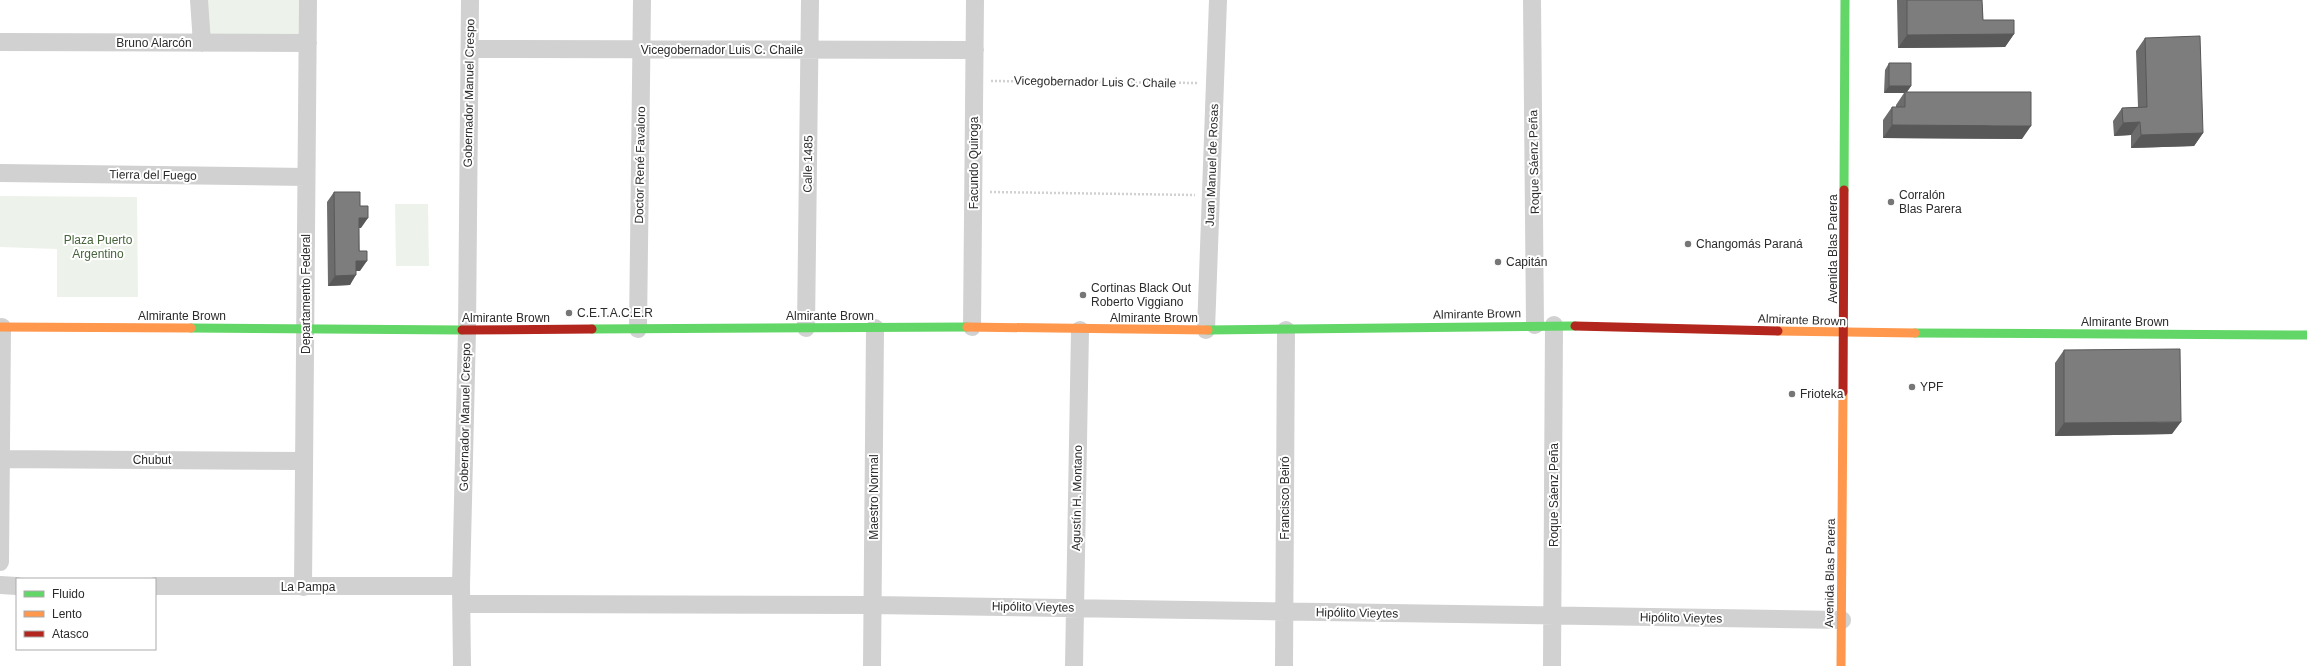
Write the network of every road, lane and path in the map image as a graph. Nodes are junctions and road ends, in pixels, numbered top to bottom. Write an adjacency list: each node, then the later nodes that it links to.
1 (200, 0): 11 (street)
2 (308, 0): 12 (street, Departamento Federal)
3 (470, 0): 13 (street, Gobernador Manuel Crespo)
4 (642, 0): 14 (street, Doctor René Favaloro)
5 (810, 0): 15 (street, Calle 1485)
6 (975, 0): 16 (street, Facundo Quiroga)
7 (1218, 0): 18 (street, Juan Manuel de Rosas)
8 (1532, 0): 23 (street, Roque Sáenz Peña)
9 (1845, 0): 35 (main road, Avenida Blas Parera)
10 (0, 42): 11 (street, Bruno Alarcón)
11 (202, 43): 12 (street, Bruno Alarcón)
12 (308, 43): 20 (street, Departamento Federal)
13 (470, 49): 14 (street, Vicegobernador Luis C. Chaile); 31 (street, Gobernador Manuel Crespo)
14 (642, 50): 15 (street, Vicegobernador Luis C. Chaile); 30 (street, Doctor René Favaloro)
15 (810, 50): 16 (street, Vicegobernador Luis C. Chaile); 27 (street, Calle 1485)
16 (975, 50): 17 (street, Facundo Quiroga)
17 (974, 81): 18 (path, Vicegobernador Luis C. Chaile); 21 (street, Facundo Quiroga)
18 (1215, 83): 22 (street, Juan Manuel de Rosas)
19 (0, 173): 20 (street, Tierra del Fuego)
20 (306, 177): 29 (street, Departamento Federal)
21 (974, 192): 22 (path); 26 (street, Facundo Quiroga)
22 (1211, 195): 33 (street, Juan Manuel de Rosas)
23 (1535, 325): 24 (main road, Almirante Brown); 34 (main road, Almirante Brown)
24 (1554, 325): 35 (main road, Almirante Brown); 49 (street, Roque Sáenz Peña)
25 (1, 327): 29 (main road, Almirante Brown); 37 (street)
26 (972, 327): 28 (main road, Almirante Brown); 32 (main road, Almirante Brown)
27 (806, 328): 28 (main road, Almirante Brown); 30 (main road, Almirante Brown)
28 (875, 328): 46 (street, Maestro Normal)
29 (306, 329): 31 (main road, Almirante Brown); 38 (street, Departamento Federal)
30 (638, 329): 31 (main road, Almirante Brown)
31 (467, 330): 43 (street, Gobernador Manuel Crespo)
32 (1080, 330): 33 (main road, Almirante Brown); 47 (street, Agustín H. Montano)
33 (1206, 330): 34 (main road, Almirante Brown)
34 (1286, 330): 48 (street, Francisco Beiró)
35 (1845, 333): 36 (main road, Almirante Brown); 50 (main road, Avenida Blas Parera)
36 (2307, 335)
37 (0, 459): 38 (street, Chubut); 39 (street)
38 (304, 461): 44 (street, Departamento Federal)
39 (0, 562)
40 (0, 586): 41 (street)
41 (16, 586)
42 (156, 586): 44 (street, La Pampa)
43 (461, 586): 44 (street, La Pampa); 45 (street, Gobernador Manuel Crespo)
44 (303, 587)
45 (463, 604): 46 (street, Hipólito Vieytes); 51 (street, Gobernador Manuel Crespo)
46 (873, 605): 47 (street, Hipólito Vieytes); 52 (street, Maestro Normal)
47 (1075, 608): 48 (street, Hipólito Vieytes); 53 (street, Agustín H. Montano)
48 (1284, 611): 49 (street, Hipólito Vieytes); 54 (street, Francisco Beiró)
49 (1553, 616): 50 (street, Hipólito Vieytes); 55 (street, Roque Sáenz Peña)
50 (1842, 620): 56 (main road, Avenida Blas Parera)
51 (462, 666)
52 (872, 666)
53 (1074, 666)
54 (1284, 666)
55 (1552, 666)
56 (1841, 666)

